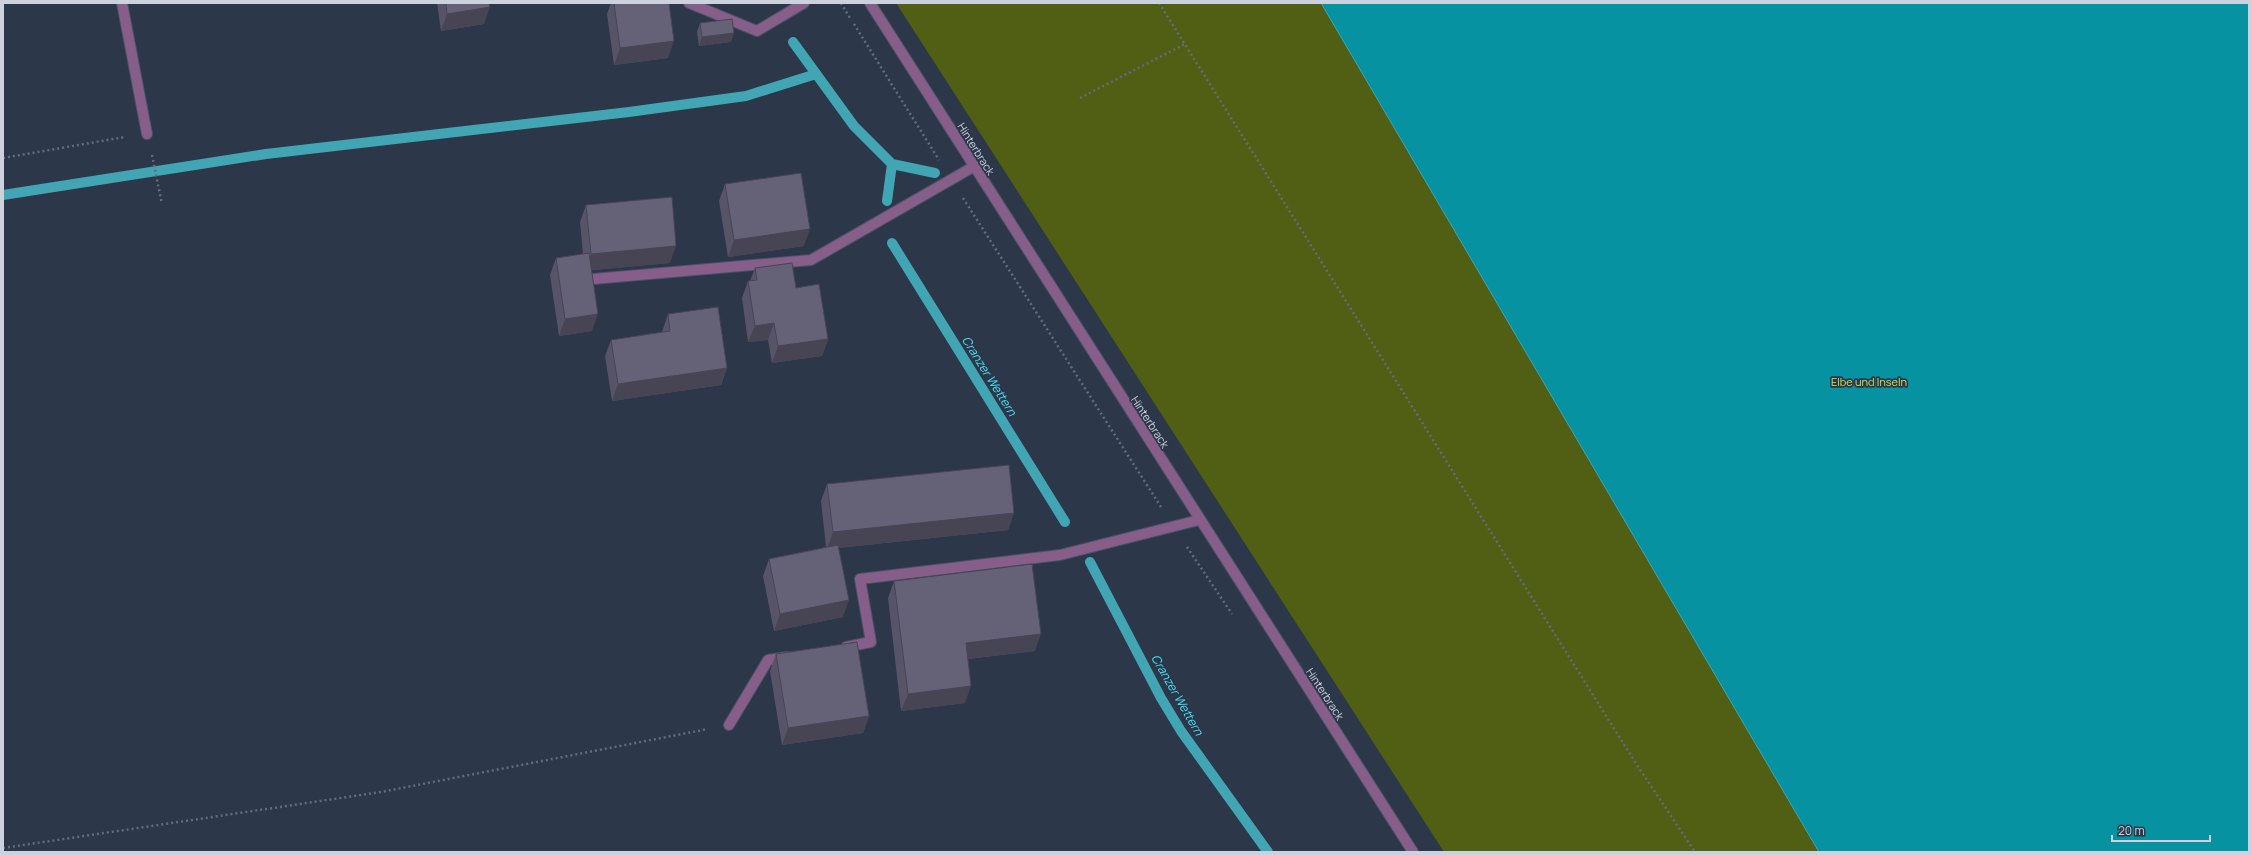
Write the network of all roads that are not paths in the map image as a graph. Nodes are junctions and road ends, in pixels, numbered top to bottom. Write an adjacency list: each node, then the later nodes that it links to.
1 (122, 3): 5 (street)
2 (689, 3): 3 (street)
3 (804, 3)
4 (870, 3): 6 (street, Hinterbrack)
5 (148, 134)
6 (973, 167): 7 (street); 8 (street, Hinterbrack)
7 (593, 279)
8 (1200, 520): 9 (street); 12 (street, Hinterbrack)
9 (839, 648)
10 (800, 655): 11 (street)
11 (729, 725)
12 (1413, 852)

